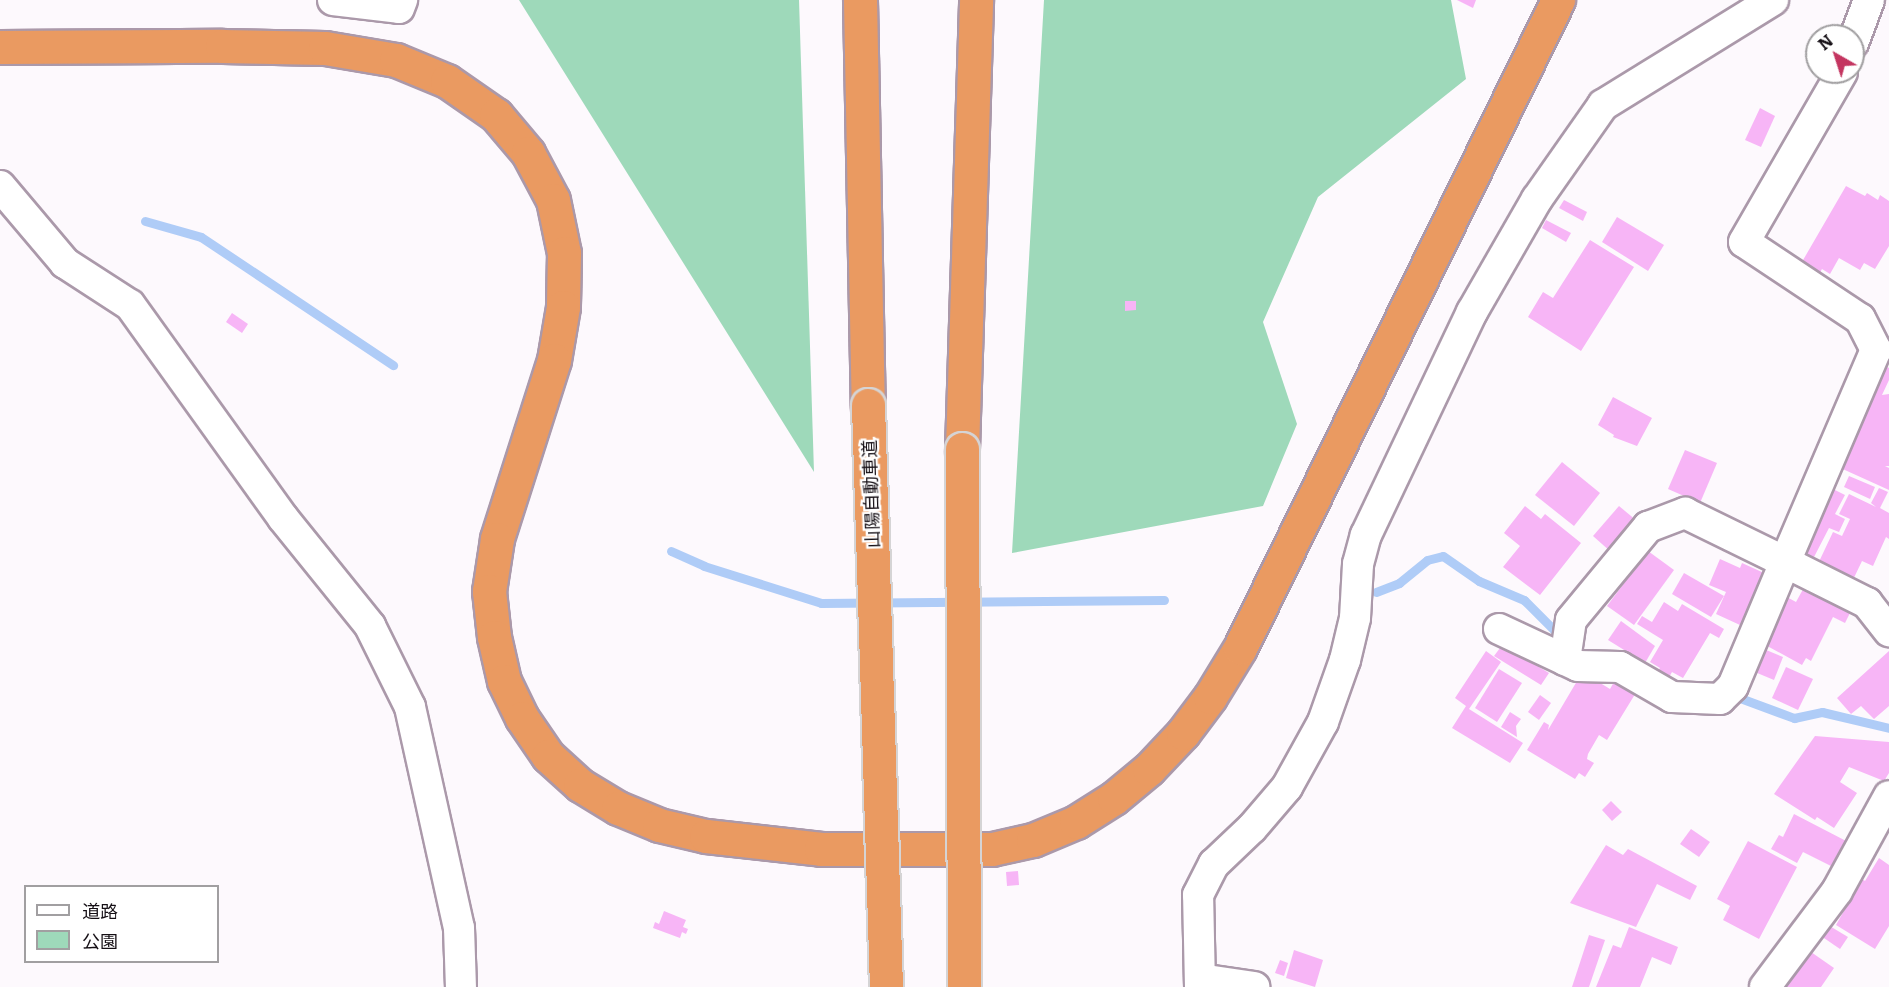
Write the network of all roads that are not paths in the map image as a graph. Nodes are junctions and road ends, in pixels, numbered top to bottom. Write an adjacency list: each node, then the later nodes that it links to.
1 (333, 0): 2 (street)
2 (402, 0)
3 (860, 0): 19 (highway, 山陽自動車道, bridge)
4 (976, 0): 20 (highway, bridge)
5 (1558, 0): 9 (highway)
6 (1773, 0): 17 (street)
7 (1869, 0): 8 (street)
8 (1860, 24)
9 (0, 47)
10 (1835, 84): 12 (street)
11 (0, 186): 18 (street)
12 (1785, 562): 14 (street); 15 (street); 15 (street)
13 (1500, 629): 15 (street)
14 (1889, 631)
15 (1565, 660)
16 (1889, 796): 22 (street)
17 (1200, 983): 21 (street)
18 (461, 987)
19 (886, 987)
20 (964, 987)
21 (1254, 987)
22 (1765, 987)

